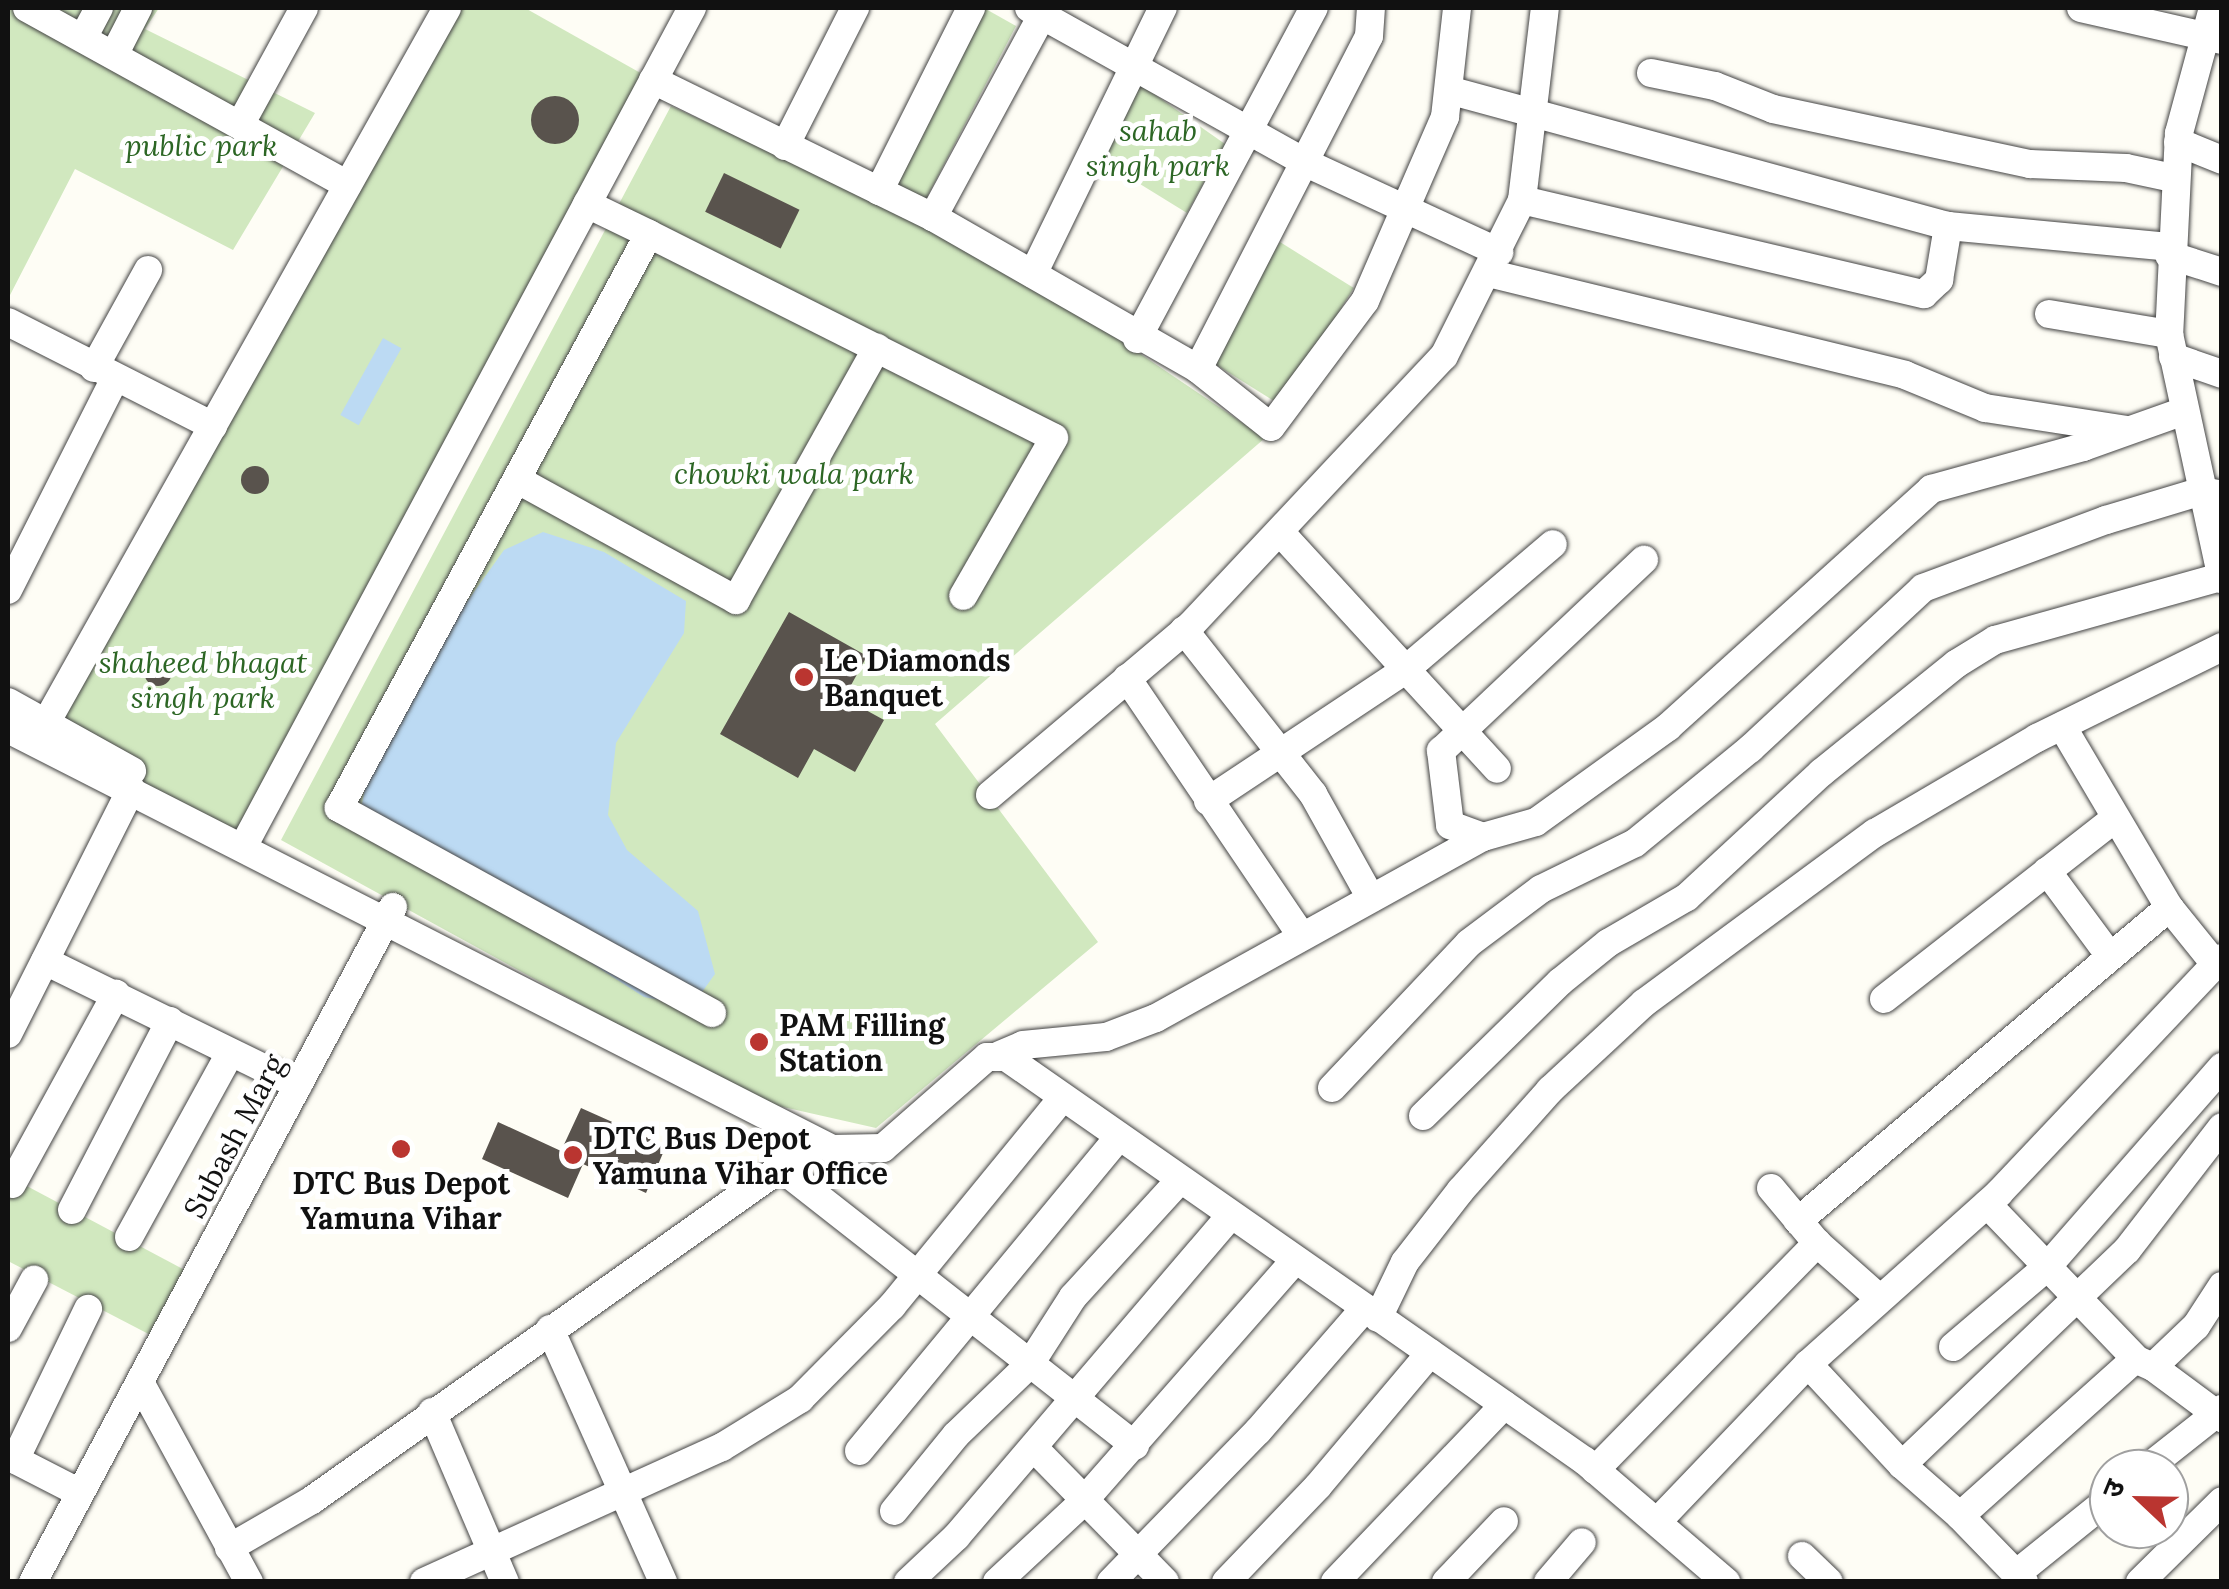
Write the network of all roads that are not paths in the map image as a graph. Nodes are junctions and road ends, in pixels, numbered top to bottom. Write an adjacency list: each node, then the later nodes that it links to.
1 (28, 8): 17 (street)
2 (100, 8): 17 (street)
3 (138, 8): 18 (street)
4 (304, 8): 24 (street)
5 (447, 8): 31 (street)
6 (692, 8): 21 (street)
7 (854, 8): 27 (street)
8 (971, 8): 32 (street)
9 (1163, 8): 19 (street)
10 (1314, 8): 25 (street)
11 (1370, 8): 29 (street)
12 (1457, 8): 22 (street)
13 (1545, 8): 23 (street)
14 (2081, 8): 16 (street)
15 (1039, 10): 19 (street); 36 (street)
16 (2212, 27): 26 (street)
17 (83, 38): 18 (street)
18 (114, 55): 24 (street)
19 (1133, 62): 25 (street); 43 (street)
20 (1652, 73): 30 (street)
21 (653, 80): 27 (street); 34 (street)
22 (1452, 91): 23 (street); 35 (street)
23 (1532, 115): 33 (street); 37 (street)
24 (240, 125): 31 (street)
25 (1248, 132): 29 (street); 46 (street)
26 (2178, 142): 28 (street); 30 (street)
27 (784, 146): 32 (street)
28 (2222, 160)
29 (1306, 163): 35 (street); 49 (street)
30 (2173, 178): 39 (street)
31 (347, 185): 53 (street)
32 (879, 191): 36 (street)
33 (1522, 200): 37 (street); 40 (street)
34 (587, 204): 38 (street); 79 (street)
35 (1404, 213): 40 (street); 49 (street)
36 (933, 216): 43 (street)
37 (1948, 226): 39 (street)
38 (649, 234): 48 (street); 55 (street)
39 (2169, 251): 42 (street); 47 (street)
40 (1493, 263): 54 (street); 57 (street)
41 (148, 270): 50 (street)
42 (2222, 272)
43 (1033, 274): 46 (street)
44 (2049, 314): 47 (street)
45 (8, 322): 50 (street)
46 (1137, 339): 49 (street)
47 (2171, 346): 51 (street); 52 (street)
48 (877, 348): 55 (street); 62 (street)
49 (1198, 370)
50 (105, 373): 53 (street); 61 (street)
51 (2222, 374)
52 (2184, 410): 54 (street); 56 (street)
53 (214, 426): 71 (street)
54 (2128, 431): 78 (street)
55 (518, 480): 90 (street)
56 (2212, 493): 60 (street); 97 (street)
57 (1280, 532): 63 (street); 65 (street)
58 (1553, 544): 65 (street)
59 (1644, 560): 70 (street)
60 (2221, 578): 99 (street)
61 (8, 590)
62 (963, 596)
63 (1184, 630): 66 (street); 72 (street)
64 (2222, 647): 68 (street)
65 (1406, 670): 70 (street); 72 (street)
66 (1127, 678): 75 (street); 76 (street)
67 (8, 702): 71 (street)
68 (2062, 726): 77 (street); 121 (street)
69 (8, 729): 71 (street)
70 (1459, 730): 73 (street); 78 (street)
71 (40, 733): 74 (street); 79 (street)
72 (1281, 754): 76 (street); 81 (street)
73 (1497, 769)
74 (130, 789): 79 (street); 86 (street)
75 (990, 795)
76 (1208, 801): 84 (street)
77 (2112, 820): 80 (street); 82 (street)
78 (1483, 838): 81 (street)
79 (247, 842): 83 (street)
80 (2047, 871): 85 (street); 89 (street)
81 (1371, 898): 84 (street)
82 (2169, 906): 85 (street); 87 (street)
83 (390, 913): 96 (street, Subash Marg); 102 (street)
84 (1302, 936): 94 (street)
85 (2110, 956): 110 (street)
86 (45, 960): 88 (street); 92 (street)
87 (2218, 961): 107 (street)
88 (116, 994): 91 (street); 105 (street)
89 (1884, 999)
90 (712, 1013)
91 (170, 1020): 93 (street); 108 (street)
92 (8, 1034)
93 (230, 1053): 96 (street); 111 (street)
94 (1000, 1055): 98 (street); 102 (street)
95 (2222, 1066): 114 (street)
96 (298, 1085): 130 (street, Subash Marg)
97 (1332, 1088)
98 (1062, 1098): 101 (street); 115 (street)
99 (1423, 1116)
100 (2222, 1127): 119 (street)
101 (1119, 1137): 104 (street); 122 (street)
102 (816, 1143): 103 (street)
103 (781, 1168): 115 (street); 124 (street)
104 (1180, 1180): 109 (street); 128 (street)
105 (12, 1184)
106 (1771, 1188): 110 (street)
107 (1986, 1204): 114 (street); 118 (street)
108 (72, 1210)
109 (1231, 1215): 113 (street); 131 (street)
110 (1798, 1221): 112 (street)
111 (129, 1237)
112 (1817, 1244): 118 (street); 141 (street)
113 (1296, 1260): 121 (street); 135 (street)
114 (2047, 1267): 119 (street); 125 (street)
115 (917, 1276): 122 (street); 142 (street)
116 (34, 1280): 123 (street)
117 (2222, 1286): 127 (street)
118 (1878, 1296): 129 (street)
119 (2078, 1299): 127 (street); 140 (street)
120 (88, 1308): 139 (street)
121 (1372, 1313): 126 (street); 154 (street)
122 (969, 1317): 128 (street); 138 (street)
123 (8, 1328)
124 (550, 1329): 133 (street); 142 (street)
125 (1953, 1347)
126 (1430, 1353): 132 (street); 166 (street)
127 (2144, 1363): 134 (street); 147 (street)
128 (1030, 1364): 131 (street); 146 (street)
129 (1808, 1364): 140 (street); 150 (street)
130 (142, 1384): 143 (street, Subash Marg); 152 (street)
131 (1075, 1395): 135 (street); 136 (street)
132 (1504, 1405): 141 (street); 167 (street)
133 (432, 1412): 152 (street); 153 (street)
134 (2219, 1413): 137 (street)
135 (1135, 1446): 144 (street)
136 (1034, 1448): 144 (street); 162 (street)
137 (2172, 1449)
138 (858, 1451)
139 (11, 1458): 143 (street)
140 (1902, 1464): 147 (street)
141 (1595, 1470): 150 (street)
142 (626, 1493): 153 (street); 161 (street)
143 (80, 1494): 157 (street, Subash Marg)
144 (1087, 1498): 154 (street); 163 (street)
145 (2222, 1502): 172 (street)
146 (894, 1511)
147 (1960, 1516): 156 (street)
148 (2089, 1517): 156 (street)
149 (1504, 1521): 168 (street)
150 (1657, 1522): 170 (street)
151 (1582, 1542): 169 (street)
152 (229, 1548): 158 (street)
153 (495, 1551): 159 (street); 160 (street)
154 (1135, 1554): 164 (street); 165 (street)
155 (1802, 1556): 171 (street)
156 (2020, 1578)
157 (34, 1582)
158 (248, 1582)
159 (424, 1582)
160 (506, 1582)
161 (664, 1582)
162 (908, 1582)
163 (997, 1582)
164 (1111, 1582)
165 (1165, 1582)
166 (1226, 1582)
167 (1335, 1582)
168 (1446, 1582)
169 (1548, 1582)
170 (1726, 1582)
171 (1829, 1582)
172 (2140, 1582)

